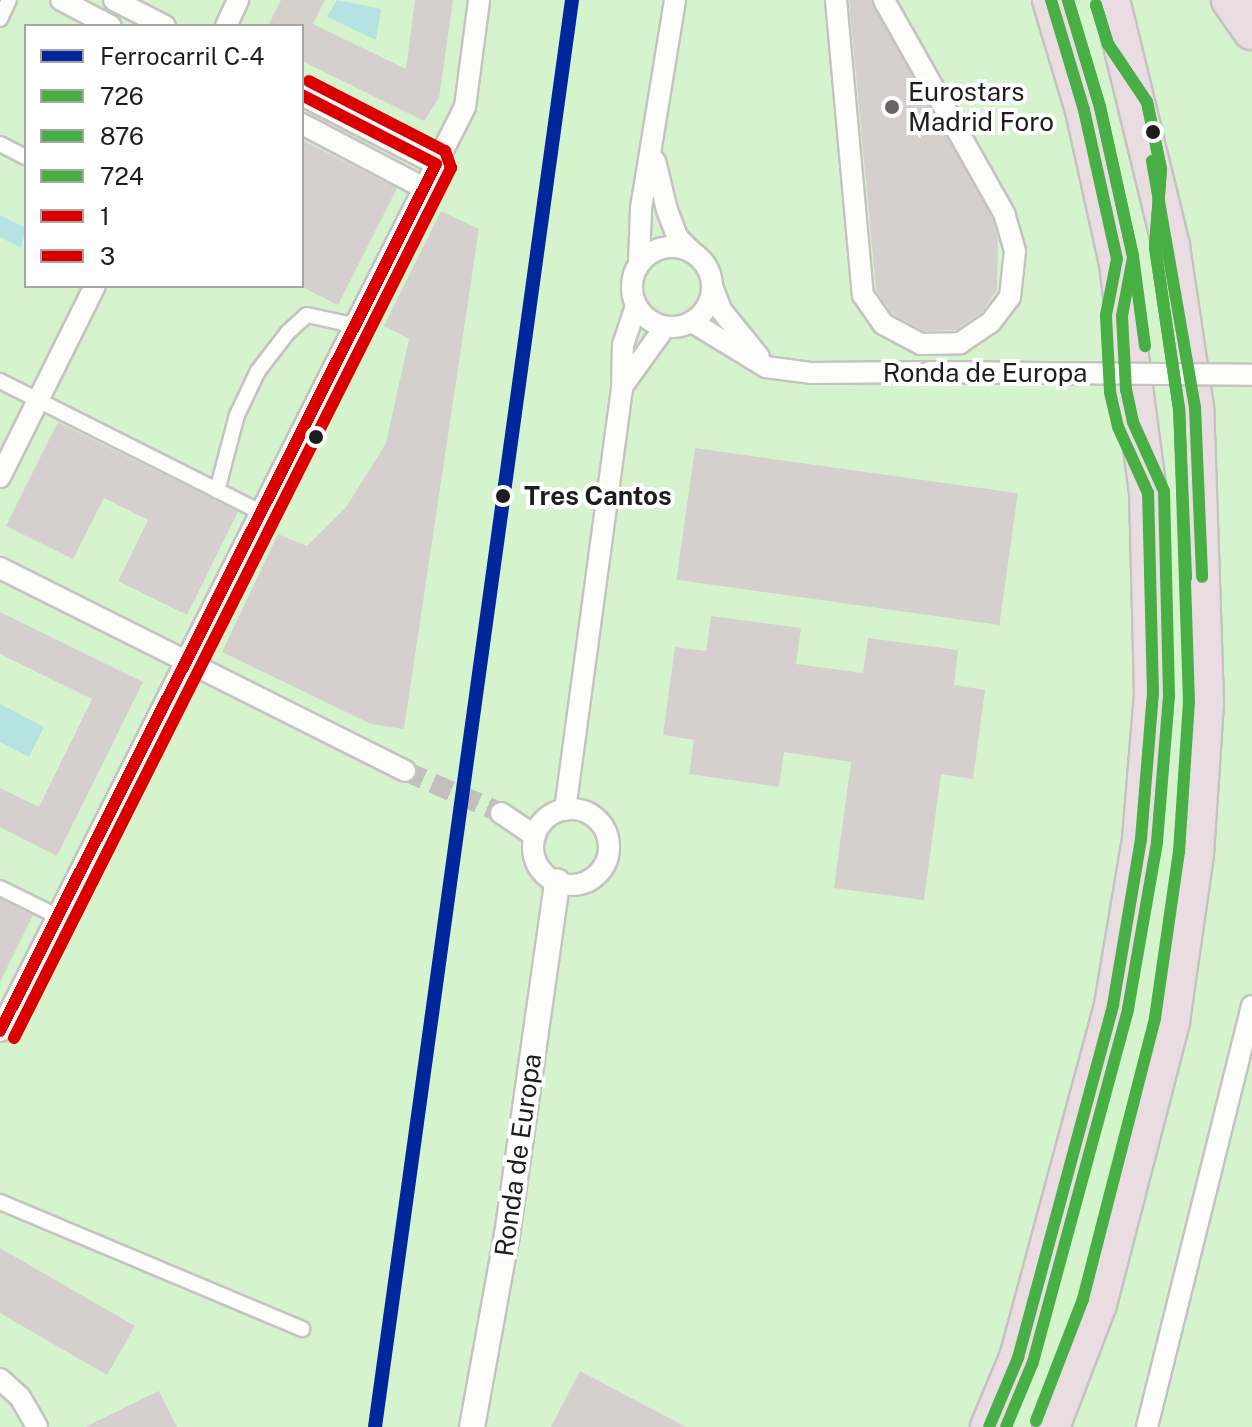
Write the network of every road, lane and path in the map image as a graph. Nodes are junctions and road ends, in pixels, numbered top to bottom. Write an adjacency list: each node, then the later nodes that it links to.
1 (9, 0): 12 (street)
2 (61, 0): 13 (street)
3 (114, 0): 14 (street)
4 (238, 0): 15 (street)
5 (479, 0): 22 (street)
6 (675, 0): 20 (street)
7 (836, 0): 8 (street)
8 (884, 0)
9 (1051, 0): 53 (highway)
10 (1111, 0): 60 (highway)
11 (1230, 0): 16 (highway)
12 (0, 19)
13 (106, 24)
14 (161, 24)
15 (227, 24)
16 (1252, 31)
17 (304, 96): 22 (street)
18 (304, 125): 23 (street)
19 (0, 144): 21 (street)
20 (653, 154): 24 (street); 25 (street)
21 (24, 156)
22 (436, 164): 23 (street)
23 (424, 188): 30 (street)
24 (692, 252): 25 (street); 26 (street)
25 (639, 263): 28 (street)
26 (712, 286): 29 (street); 32 (street)
27 (94, 288): 36 (street)
28 (636, 306): 31 (street); 35 (street)
29 (692, 322): 31 (street); 32 (street, Ronda de Europa)
30 (357, 326): 38 (street); 39 (street)
31 (665, 327): 35 (street)
32 (766, 367): 33 (street, Ronda de Europa, bridge)
33 (1252, 375)
34 (0, 381): 36 (street)
35 (622, 388): 43 (street)
36 (38, 400): 37 (street); 38 (street)
37 (0, 477)
38 (217, 491): 39 (street)
39 (262, 513): 41 (street)
40 (0, 568): 41 (street)
41 (189, 663): 42 (street); 48 (street)
42 (405, 771)
43 (565, 810): 45 (street); 46 (street)
44 (501, 813): 45 (street)
45 (535, 836): 46 (street)
46 (557, 882): 57 (street, Ronda de Europa)
47 (0, 888): 48 (street)
48 (59, 917): 50 (street)
49 (1252, 1006): 51 (street)
50 (0, 1031)
51 (1246, 1061): 61 (street)
52 (0, 1202): 54 (street)
53 (1044, 1267): 58 (highway); 59 (highway)
54 (302, 1329)
55 (0, 1379): 56 (street)
56 (37, 1427)
57 (472, 1427)
58 (969, 1427)
59 (989, 1427)
60 (1051, 1427)
61 (1147, 1427)

